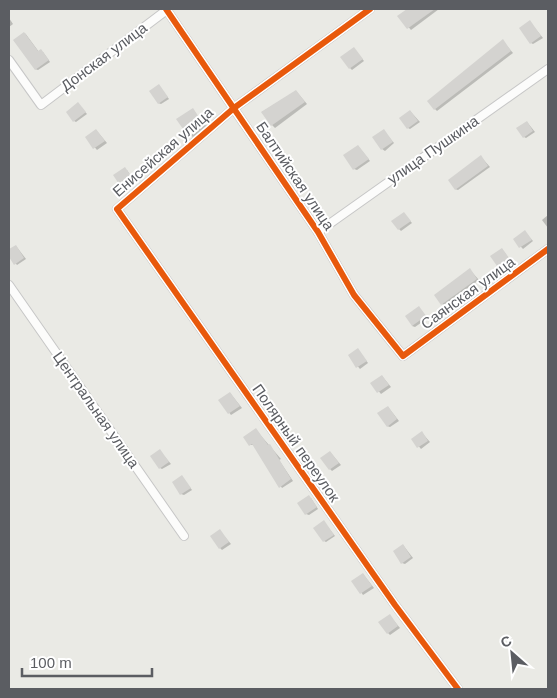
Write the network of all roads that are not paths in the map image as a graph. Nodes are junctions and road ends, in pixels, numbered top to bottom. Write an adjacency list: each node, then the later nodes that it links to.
1 (167, 9): 3 (street, Донская улица); 5 (street, Балтийская улица)
2 (370, 9): 5 (street, Енисейская улица)
3 (9, 60)
4 (548, 69): 7 (street, улица Пушкина)
5 (234, 108): 6 (street, Енисейская улица); 7 (street, Балтийская улица)
6 (117, 208): 12 (street, Полярный переулок)
7 (318, 232): 10 (street, Балтийская улица)
8 (548, 249): 10 (street, Саянская улица)
9 (9, 285): 11 (street, Центральная улица)
10 (403, 356)
11 (184, 536)
12 (458, 689)

